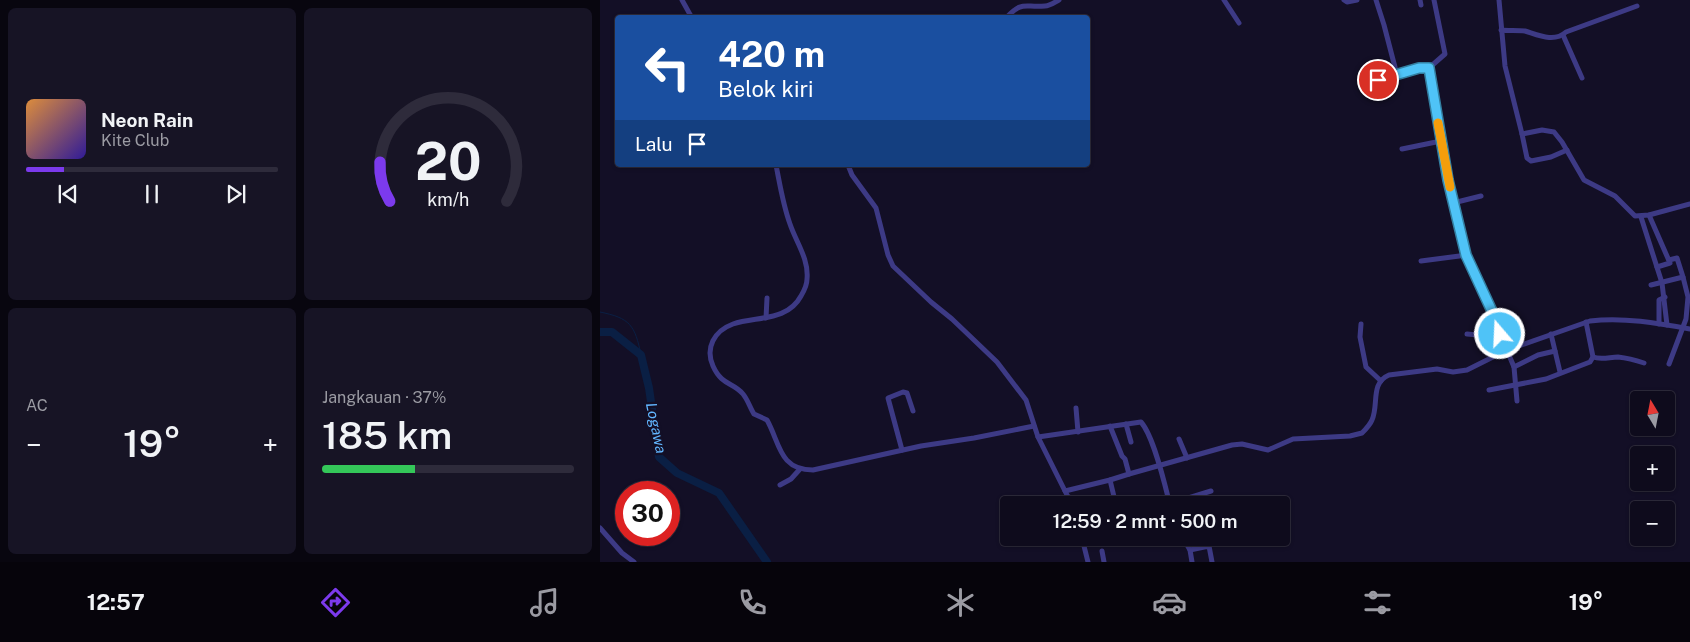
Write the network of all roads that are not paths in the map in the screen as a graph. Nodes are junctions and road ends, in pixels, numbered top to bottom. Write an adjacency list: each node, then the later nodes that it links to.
1 (682, 0): 10 (street)
2 (1059, 0): 11 (street)
3 (1224, 0): 12 (street)
4 (1344, 0): 5 (street)
5 (1358, 0)
6 (1376, 0): 16 (street)
7 (1434, 0): 15 (street)
8 (1499, 0): 13 (street)
9 (1637, 6): 14 (street)
10 (690, 15)
11 (1008, 15)
12 (1239, 23)
13 (1501, 30): 14 (street); 19 (street)
14 (1563, 35): 17 (street)
15 (1429, 68): 16 (street); 20 (street)
16 (1396, 75): 18 (street)
17 (1582, 78)
18 (1363, 83)
19 (1522, 134): 22 (street); 22 (street)
20 (1441, 141): 21 (street); 26 (street)
21 (1402, 149)
22 (1567, 150): 29 (street)
23 (776, 167): 40 (street)
24 (849, 167): 64 (street)
25 (1481, 196): 26 (street)
26 (1453, 202): 30 (street)
27 (1690, 204): 28 (street)
28 (1649, 215): 29 (street); 31 (street)
29 (1641, 216): 33 (street)
30 (1466, 255): 32 (street); 47 (street)
31 (1669, 260): 33 (street); 34 (street)
32 (1421, 261)
33 (1657, 267): 35 (street)
34 (1683, 277): 35 (street); 38 (street)
35 (1662, 283): 36 (street); 37 (street)
36 (1651, 285)
37 (1665, 297): 43 (street); 44 (street)
38 (1689, 297): 45 (street)
39 (767, 298): 40 (street)
40 (766, 318): 73 (street)
41 (1586, 322): 43 (street); 49 (street); 52 (street)
42 (1361, 324): 57 (street)
43 (1659, 324): 44 (street)
44 (1667, 325): 45 (street)
45 (1682, 327): 46 (street); 54 (street)
46 (1690, 329)
47 (1499, 330): 48 (street); 50 (street)
48 (1467, 334)
49 (1551, 334): 50 (street); 51 (street)
50 (1508, 350): 55 (street); 57 (street)
51 (1555, 351): 55 (street); 56 (street)
52 (1593, 357): 53 (street); 56 (street)
53 (1644, 363)
54 (1668, 364)
55 (1514, 367): 58 (street)
56 (1560, 372): 58 (street)
57 (1381, 381): 71 (street)
58 (1516, 384): 59 (street); 60 (street)
59 (1489, 390)
60 (1518, 401)
61 (1076, 408): 66 (street)
62 (913, 411): 70 (street)
63 (1126, 424): 65 (street); 69 (street); 72 (street)
64 (1034, 426): 67 (street); 70 (street)
65 (1110, 426): 66 (street); 74 (street)
66 (1078, 432): 67 (street)
67 (1038, 438): 77 (street)
68 (1179, 439): 71 (street)
69 (1131, 442)
70 (902, 450): 73 (street)
71 (1187, 458): 72 (street)
72 (1159, 466): 74 (street); 81 (street)
73 (800, 469): 76 (street)
74 (1129, 474): 75 (street)
75 (1110, 480): 77 (street); 80 (street)
76 (780, 485)
77 (1065, 491): 79 (street)
78 (1211, 491): 82 (street)
79 (1068, 496)
80 (1114, 496)
81 (1167, 496)
82 (1195, 496)
83 (600, 528): 88 (street)
84 (1084, 546): 89 (street)
85 (1188, 546): 86 (street)
86 (1190, 550): 91 (street); 92 (street)
87 (1102, 551): 90 (street)
88 (634, 562)
89 (1088, 562)
90 (1104, 562)
91 (1192, 562)
92 (1212, 562)

